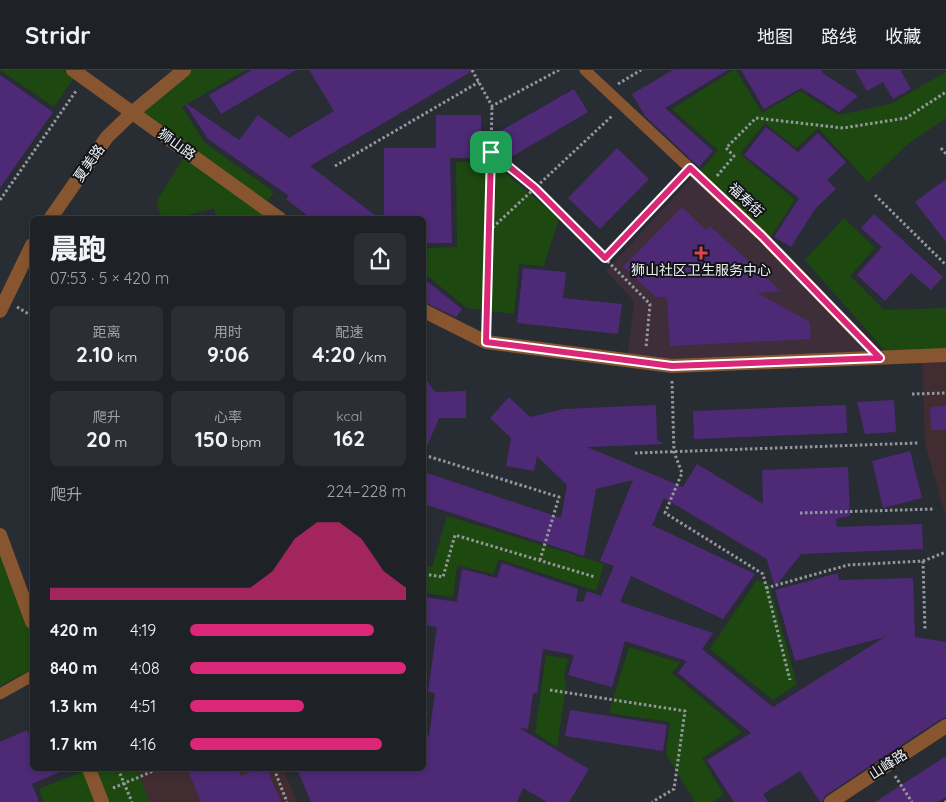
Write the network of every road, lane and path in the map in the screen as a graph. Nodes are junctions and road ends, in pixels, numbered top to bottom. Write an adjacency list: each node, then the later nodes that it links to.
1 (73, 70): 7 (street, 狮山路)
2 (184, 70): 13 (street, 夏美路)
3 (472, 70): 8 (path)
4 (558, 70): 11 (path)
5 (585, 70): 9 (lane, 福寿街)
6 (641, 70): 9 (path)
7 (84, 78): 13 (street, 狮山路); 22 (path)
8 (479, 82): 11 (path); 17 (path)
9 (606, 90): 12 (lane, 福寿街)
10 (946, 92): 19 (path)
11 (492, 106): 15 (path)
12 (623, 106): 18 (lane, 福寿街); 20 (path)
13 (133, 112): 23 (street, 夏美路); 24 (street, 狮山路)
14 (941, 148): 16 (path)
15 (491, 152): 20 (path); 25 (path)
16 (946, 154)
17 (335, 166)
18 (690, 168): 19 (lane, 福寿街); 27 (path)
19 (708, 185): 33 (lane, 福寿街)
20 (535, 188): 25 (path); 27 (path)
21 (876, 195): 28 (path)
22 (0, 200)
23 (52, 216)
24 (276, 216)
25 (489, 231): 31 (path)
26 (30, 249): 29 (street)
27 (605, 258): 34 (path)
28 (946, 265)
29 (0, 311)
30 (426, 312): 31 (street)
31 (486, 342): 34 (street)
32 (946, 355): 33 (street)
33 (880, 358): 35 (street)
34 (644, 362): 35 (street)
35 (672, 366): 39 (path)
36 (946, 393): 37 (path)
37 (912, 394)
38 (918, 443): 39 (path)
39 (674, 452): 40 (path); 50 (path)
40 (635, 453)
41 (426, 457): 46 (path)
42 (935, 509): 43 (path)
43 (800, 513)
44 (0, 535): 51 (street)
45 (946, 552): 47 (path)
46 (540, 560): 48 (path); 49 (path)
47 (923, 561): 50 (path); 52 (path)
48 (426, 574)
49 (594, 577)
50 (766, 588): 54 (path)
51 (30, 617)
52 (924, 630)
53 (30, 677): 56 (lane)
54 (790, 680)
55 (550, 690): 67 (path)
56 (0, 694)
57 (946, 726): 58 (street, 山峰路)
58 (888, 765): 68 (street, 山峰路); 69 (path)
59 (90, 771): 64 (street)
60 (119, 771): 63 (path)
61 (153, 771): 63 (path)
62 (275, 771): 66 (path)
63 (124, 783): 64 (path); 65 (path)
64 (100, 798)
65 (132, 802)
66 (288, 802)
67 (652, 802)
68 (831, 802)
69 (912, 802)

